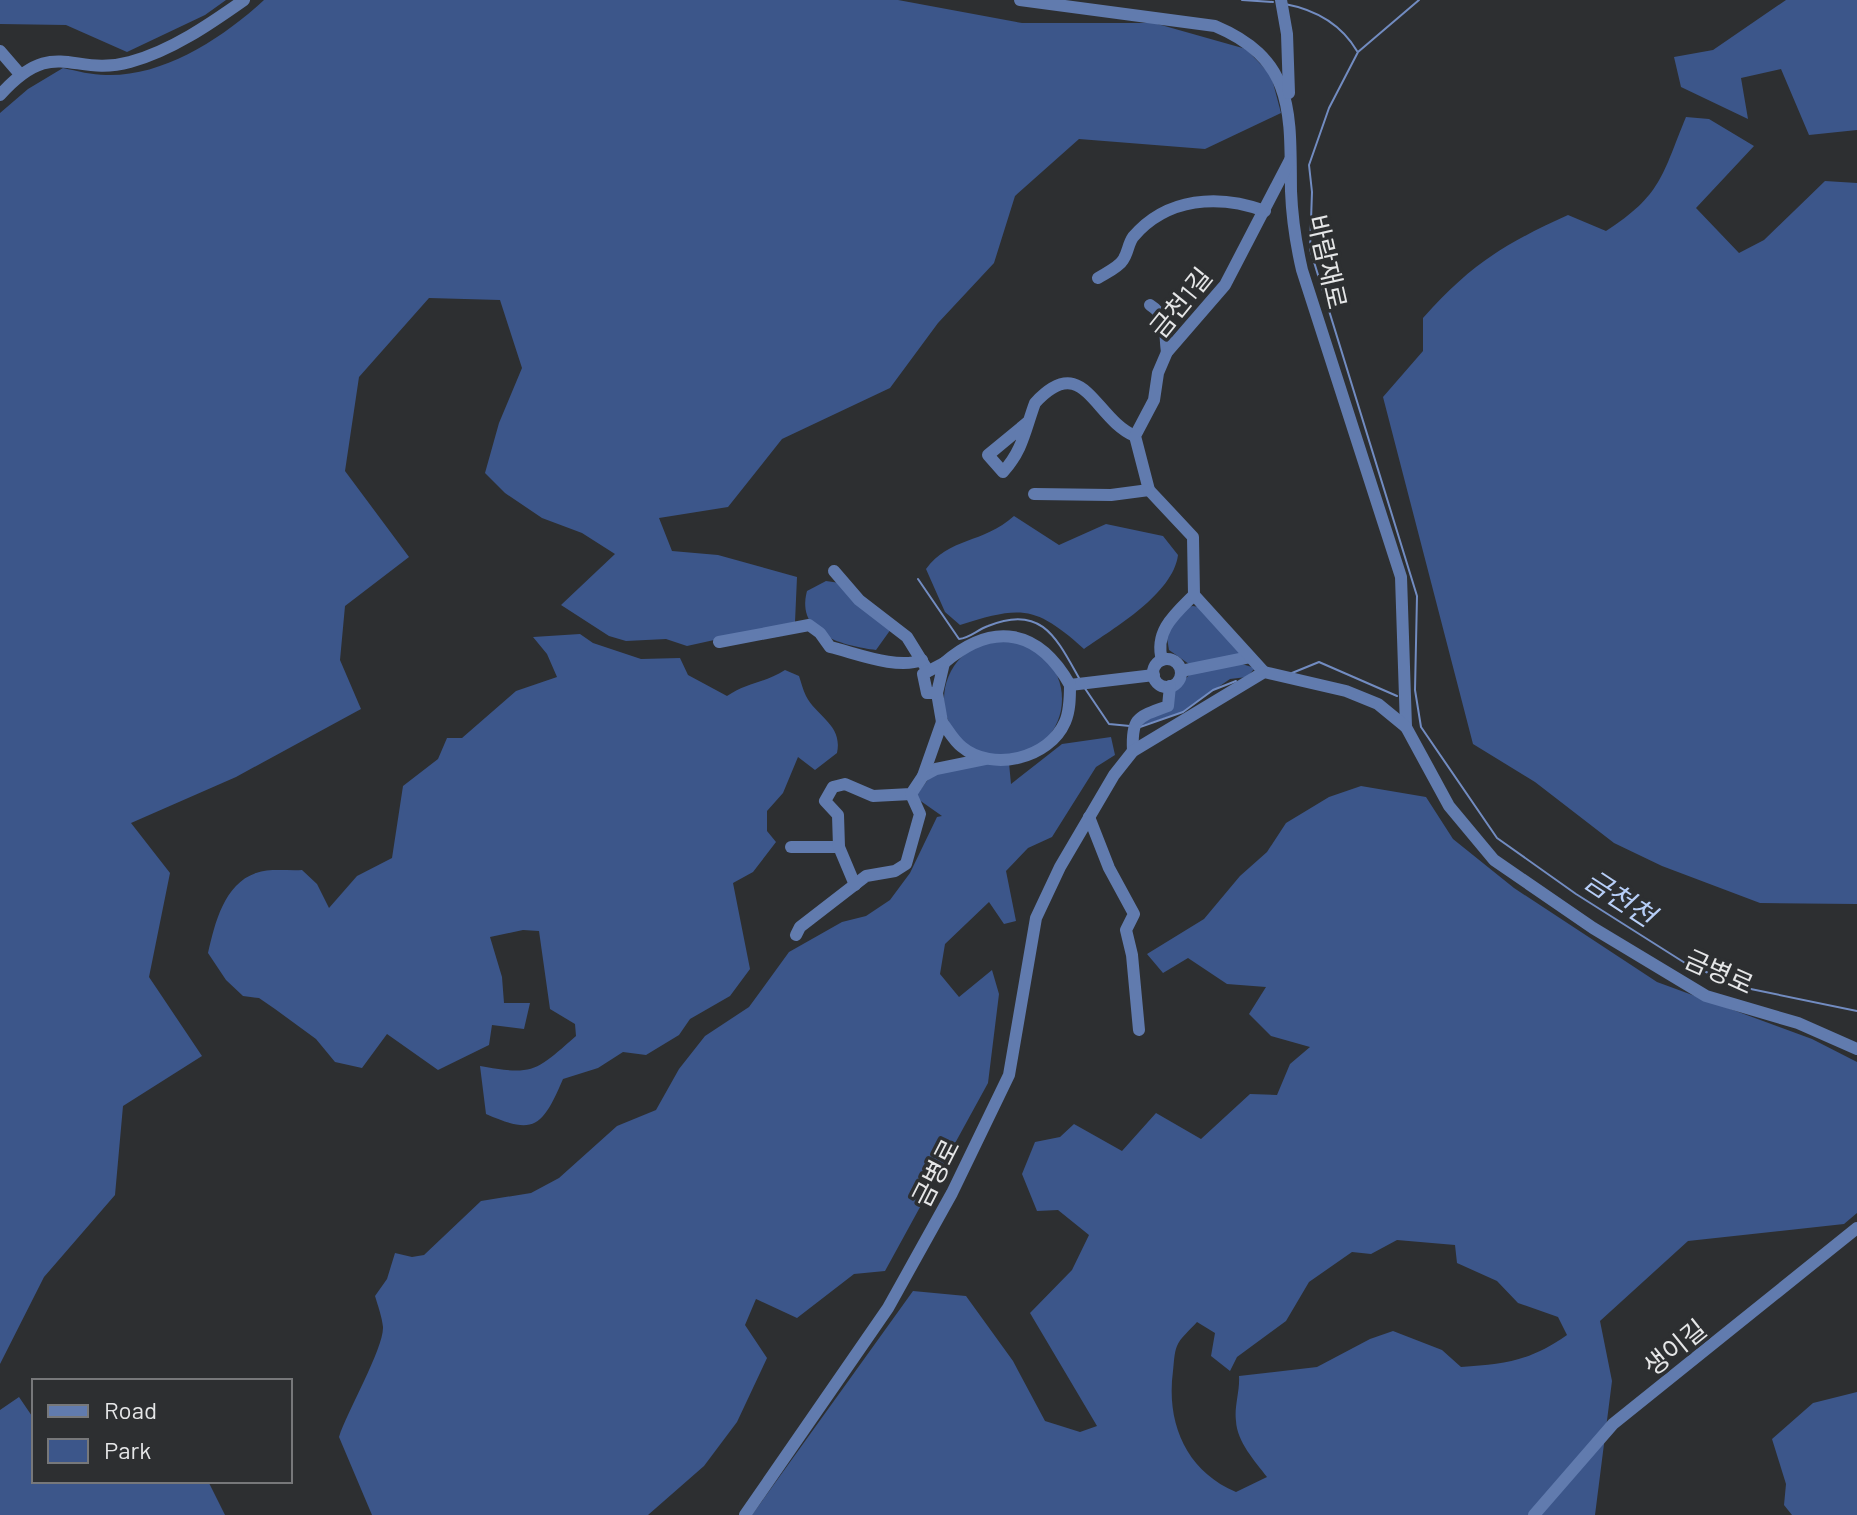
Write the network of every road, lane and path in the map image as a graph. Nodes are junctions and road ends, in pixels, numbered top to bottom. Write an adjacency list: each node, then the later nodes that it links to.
1 (244, 0): 5 (street)
2 (1020, 0): 7 (street, 바람재로)
3 (1281, 0): 7 (street)
4 (0, 51): 5 (street)
5 (11, 79): 6 (street)
6 (0, 95)
7 (1290, 108): 8 (street, 바람재로)
8 (1291, 157): 9 (street, 금천1길); 31 (street, 바람재로)
9 (1265, 211): 10 (street); 12 (street, 금천1길)
10 (1098, 278)
11 (1150, 305): 12 (street)
12 (1167, 352): 14 (street, 금천1길)
13 (1028, 422): 14 (street)
14 (1135, 436): 15 (street)
15 (1149, 490): 16 (street); 18 (street)
16 (1034, 494)
17 (834, 571): 23 (street)
18 (1194, 595): 20 (street); 21 (street)
19 (719, 642): 23 (street)
20 (1250, 657): 24 (street); 25 (street)
21 (1162, 660): 24 (street); 26 (street)
22 (944, 663): 23 (street); 27 (street); 29 (street)
23 (925, 665): 29 (street)
24 (1181, 671): 28 (street)
25 (1269, 674): 31 (street, 금병로); 32 (street, 금병로)
26 (1154, 675): 27 (street); 28 (street)
27 (1078, 684): 33 (street)
28 (1170, 686): 32 (street)
29 (937, 693): 30 (street)
30 (942, 722): 33 (street); 34 (street)
31 (1406, 727): 42 (street, 금병로)
32 (1133, 751): 36 (street, 금병로)
33 (985, 759): 34 (street)
34 (923, 776): 35 (street)
35 (911, 794): 38 (street); 39 (street)
36 (1089, 817): 41 (street); 44 (street, 금병로)
37 (791, 847): 38 (street)
38 (839, 847): 39 (street)
39 (855, 885): 40 (street)
40 (796, 935)
41 (1139, 1030)
42 (1857, 1049)
43 (1857, 1228): 45 (street, 생이길)
44 (745, 1515)
45 (1534, 1515)

